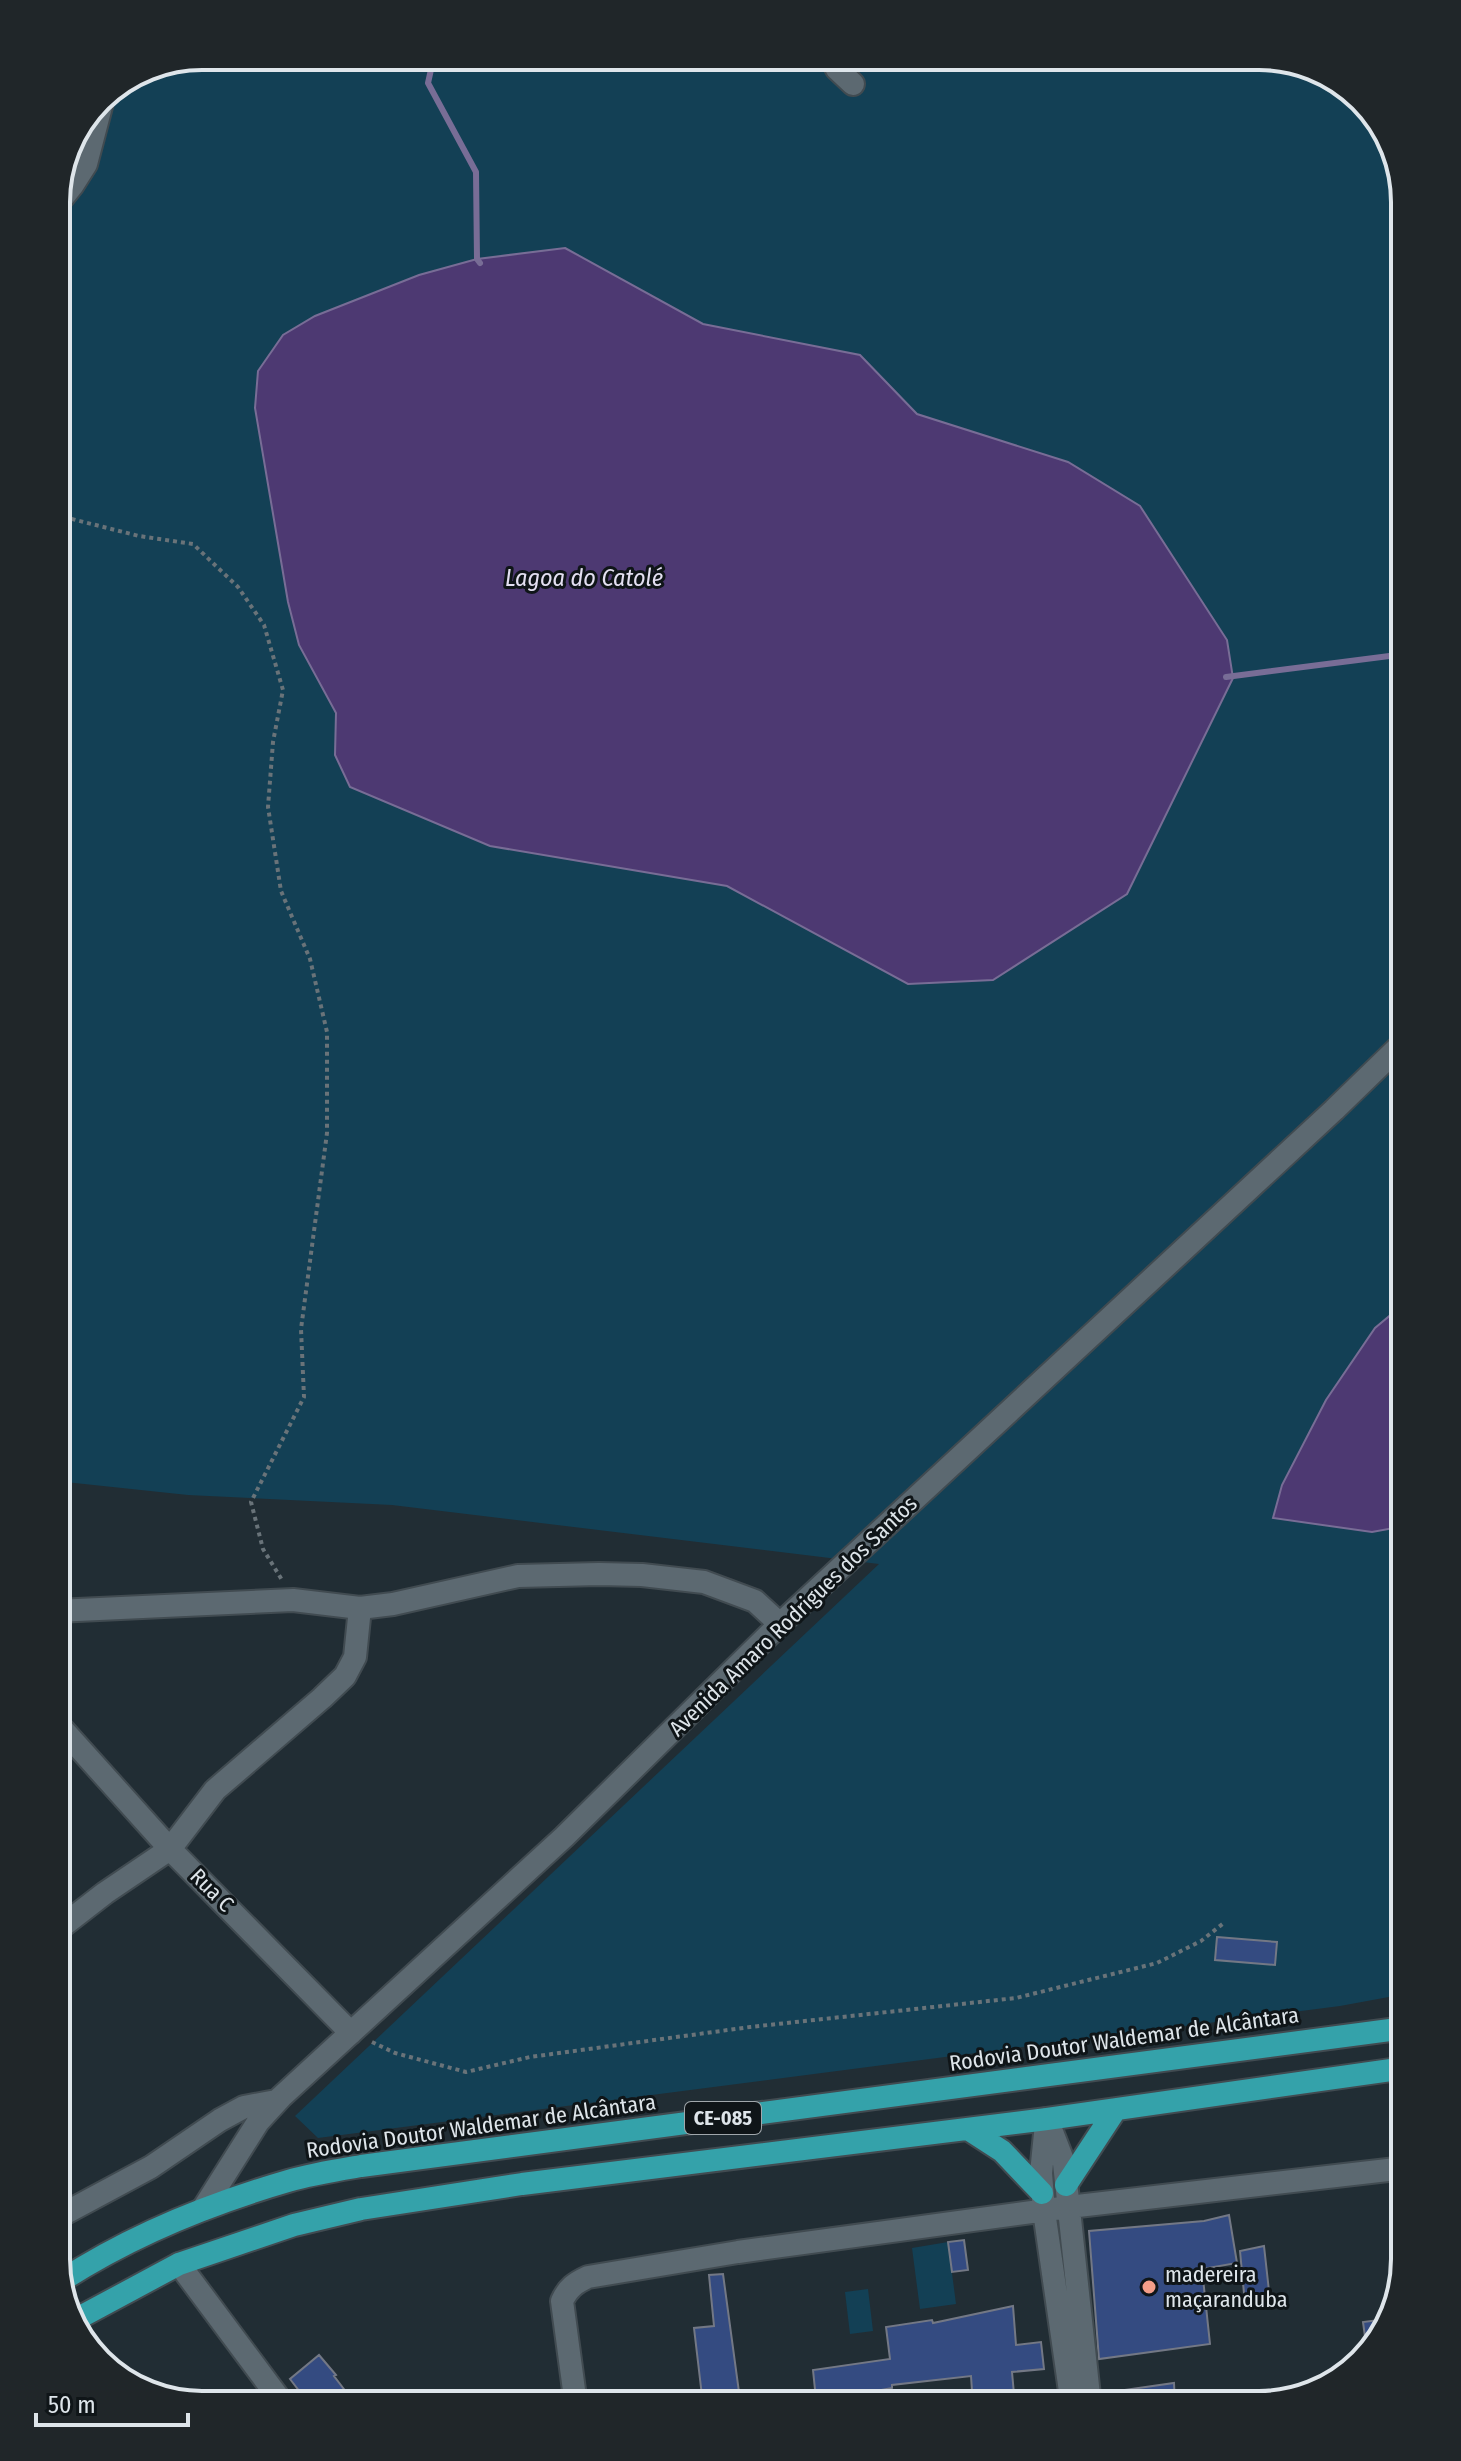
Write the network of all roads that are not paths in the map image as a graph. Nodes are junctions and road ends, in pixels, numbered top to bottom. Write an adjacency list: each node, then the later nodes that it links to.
1 (838, 70): 2 (street)
2 (853, 84)
3 (97, 122): 4 (street)
4 (71, 187)
5 (1391, 1055): 8 (street, Avenida Amaro Rodrigues dos Santos)
6 (360, 1608): 7 (street); 8 (street); 10 (street)
7 (70, 1610)
8 (780, 1624): 13 (street, Avenida Amaro Rodrigues dos Santos)
9 (70, 1738): 10 (street, Rua C)
10 (170, 1849): 11 (street); 13 (street, Rua C)
11 (70, 1920)
12 (1391, 2030): 22 (highway, Rodovia Doutor Waldemar de Alcântara / CE-085)
13 (351, 2033): 15 (street, Avenida Amaro Rodrigues dos Santos)
14 (1391, 2070): 16 (highway, CE-085)
15 (276, 2101): 22 (street, Avenida Amaro Rodrigues dos Santos); 23 (street)
16 (1116, 2109): 17 (highway, CE-085); 20 (highway)
17 (1047, 2119): 18 (highway, CE-085); 20 (street); 21 (street)
18 (968, 2129): 21 (highway); 24 (highway, CE-085)
19 (1391, 2169): 20 (street)
20 (1068, 2196): 21 (street); 30 (street)
21 (1043, 2202): 28 (street); 29 (street)
22 (203, 2209): 25 (highway, Rodovia Doutor Waldemar de Alcântara / CE-085)
23 (70, 2210)
24 (179, 2264): 26 (highway, CE-085); 27 (street)
25 (71, 2275)
26 (83, 2315)
27 (274, 2391)
28 (574, 2391)
29 (1070, 2391)
30 (1089, 2391)

